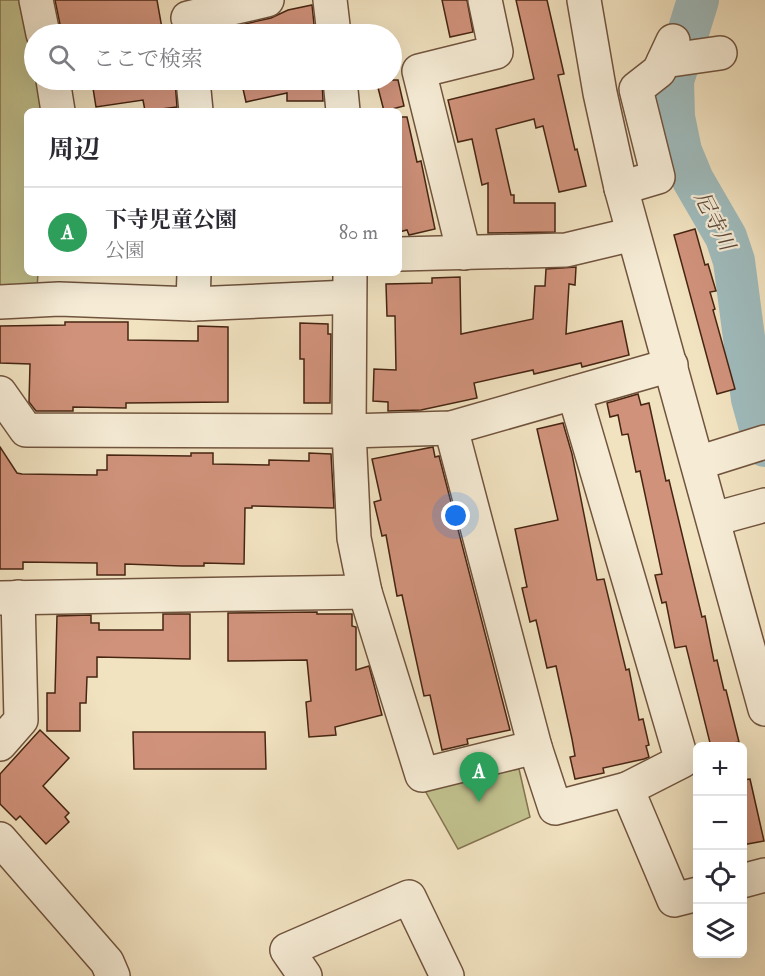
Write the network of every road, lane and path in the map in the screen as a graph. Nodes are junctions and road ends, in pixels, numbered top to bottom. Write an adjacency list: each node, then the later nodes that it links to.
1 (36, 0): 7 (street)
2 (267, 0): 6 (street)
3 (330, 0): 8 (street)
4 (485, 0): 18 (street)
5 (584, 0): 16 (street)
6 (187, 17)
7 (42, 24)
8 (333, 24)
9 (687, 53): 16 (street)
10 (55, 90): 13 (street)
11 (194, 90): 14 (street)
12 (341, 90): 15 (street)
13 (58, 108)
14 (196, 108)
15 (343, 108)
16 (621, 188): 17 (street)
17 (633, 234): 18 (street); 24 (street)
18 (464, 253): 19 (street)
19 (402, 254)
20 (350, 285): 22 (street); 28 (street)
21 (59, 286): 22 (street); 23 (street)
22 (194, 288)
23 (0, 302)
24 (671, 365): 26 (street); 30 (street)
25 (0, 393): 28 (street)
26 (574, 393): 27 (street); 38 (street)
27 (451, 428): 28 (street); 37 (street)
28 (349, 431): 33 (street)
29 (756, 445): 30 (street)
30 (698, 463): 32 (street)
31 (765, 505): 32 (street)
32 (714, 519): 35 (street)
33 (365, 592): 34 (street); 37 (street)
34 (9, 598): 36 (street)
35 (765, 709)
36 (0, 744)
37 (535, 747): 38 (street)
38 (627, 789): 42 (street)
39 (0, 839): 43 (street)
40 (765, 875): 41 (street)
41 (747, 880)
42 (693, 895)
43 (113, 976)
44 (304, 976): 45 (street)
45 (447, 976)

